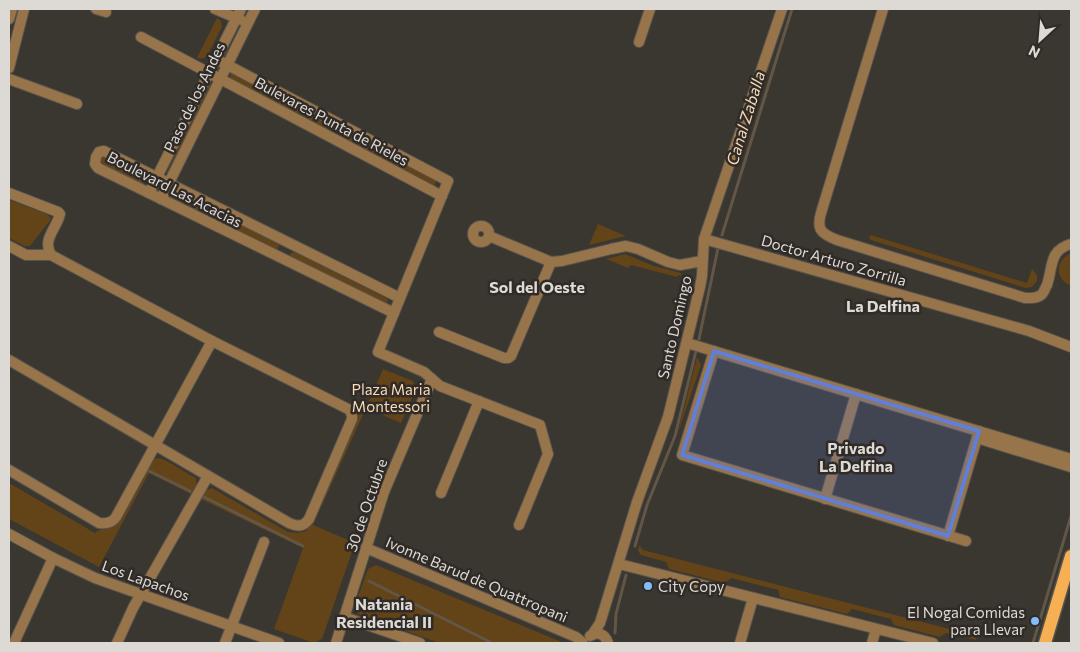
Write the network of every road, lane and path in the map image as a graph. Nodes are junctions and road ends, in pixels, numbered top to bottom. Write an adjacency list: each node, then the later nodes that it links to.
1 (12, 9): 9 (street)
2 (24, 9): 15 (street)
3 (215, 9): 8 (street)
4 (255, 9): 10 (street, Paso de los Andes)
5 (650, 9): 12 (street)
6 (782, 9): 29 (street, Santo Domingo)
7 (883, 9): 31 (street)
8 (239, 13): 10 (street); 13 (street, Paso de los Andes)
9 (9, 19)
10 (248, 23): 14 (street, Paso de los Andes)
11 (141, 37): 16 (street, Bulevares Punta de Rieles)
12 (639, 42)
13 (216, 59): 14 (street, Bulevares Punta de Rieles); 16 (street, Paso de los Andes)
14 (227, 64): 18 (street, Paso de los Andes); 20 (street, Bulevares Punta de Rieles)
15 (9, 68)
16 (209, 73): 18 (street, Bulevares Punta de Rieles); 22 (street, Paso de los Andes)
17 (9, 79): 19 (street)
18 (220, 79): 21 (street, Bulevares Punta de Rieles); 23 (street, Paso de los Andes)
19 (77, 104)
20 (341, 125): 21 (street); 26 (street, Bulevares Punta de Rieles)
21 (335, 140): 26 (street, Bulevares Punta de Rieles)
22 (157, 178): 23 (street, Boulevard Las Acacias); 25 (street, Paso de los Andes); 25 (street, Boulevard Las Acacias)
23 (168, 183): 27 (street, Paso de los Andes); 30 (street, Boulevard Las Acacias)
24 (9, 193): 33 (street)
25 (149, 193): 27 (street, Boulevard Las Acacias)
26 (442, 196): 37 (street)
27 (161, 199): 34 (street, Boulevard Las Acacias)
28 (489, 236): 36 (street)
29 (704, 239): 35 (street, Santo Domingo); 42 (street, Doctor Arturo Zorrilla)
30 (287, 242): 34 (street); 37 (street, Boulevard Las Acacias)
31 (1071, 244)
32 (9, 246): 33 (street)
33 (51, 255): 40 (street)
34 (280, 258): 38 (street, Boulevard Las Acacias)
35 (702, 261): 36 (street); 41 (street, Santo Domingo)
36 (551, 262): 39 (street)
37 (400, 298): 38 (street)
38 (394, 313): 45 (street)
39 (439, 332)
40 (212, 341): 49 (street); 53 (street)
41 (687, 343): 43 (street); 64 (street, Santo Domingo)
42 (1071, 347)
43 (714, 351): 46 (street); 55 (street)
44 (9, 360): 49 (street)
45 (432, 379): 47 (street); 61 (street, 30 de Octubre)
46 (856, 394): 48 (street); 55 (street)
47 (479, 401): 54 (street); 56 (street)
48 (978, 435): 50 (street); 51 (street); 58 (street)
49 (156, 446): 52 (street); 53 (street)
50 (1071, 459)
51 (1071, 467)
52 (9, 470)
53 (208, 476): 65 (street)
54 (442, 493)
55 (825, 498): 58 (street)
56 (519, 525)
57 (9, 534): 63 (street, Los Lapachos)
58 (948, 536): 59 (street)
59 (966, 541)
60 (264, 542): 69 (street)
61 (366, 548): 67 (street, 30 de Octubre); 71 (street, Ivonne Barud de Quattropani)
62 (1071, 556): 82 (main road)
63 (53, 558): 65 (street, Los Lapachos); 73 (street)
64 (619, 564): 66 (street); 68 (street, Santo Domingo)
65 (141, 595): 69 (street, Los Lapachos); 74 (street)
66 (753, 598): 70 (street); 79 (street)
67 (344, 616): 77 (street, 30 de Octubre); 78 (street)
68 (600, 623): 71 (street, Santo Domingo); 72 (street)
69 (231, 626): 75 (street); 76 (street, Los Lapachos)
70 (876, 629): 80 (street); 81 (street)
71 (585, 639): 72 (street, Ivonne Barud de Quattropani)
72 (607, 642)
73 (14, 643)
74 (117, 643)
75 (225, 643)
76 (279, 643)
77 (336, 643)
78 (420, 643)
79 (740, 643)
80 (872, 643)
81 (933, 643)
82 (1045, 643)

